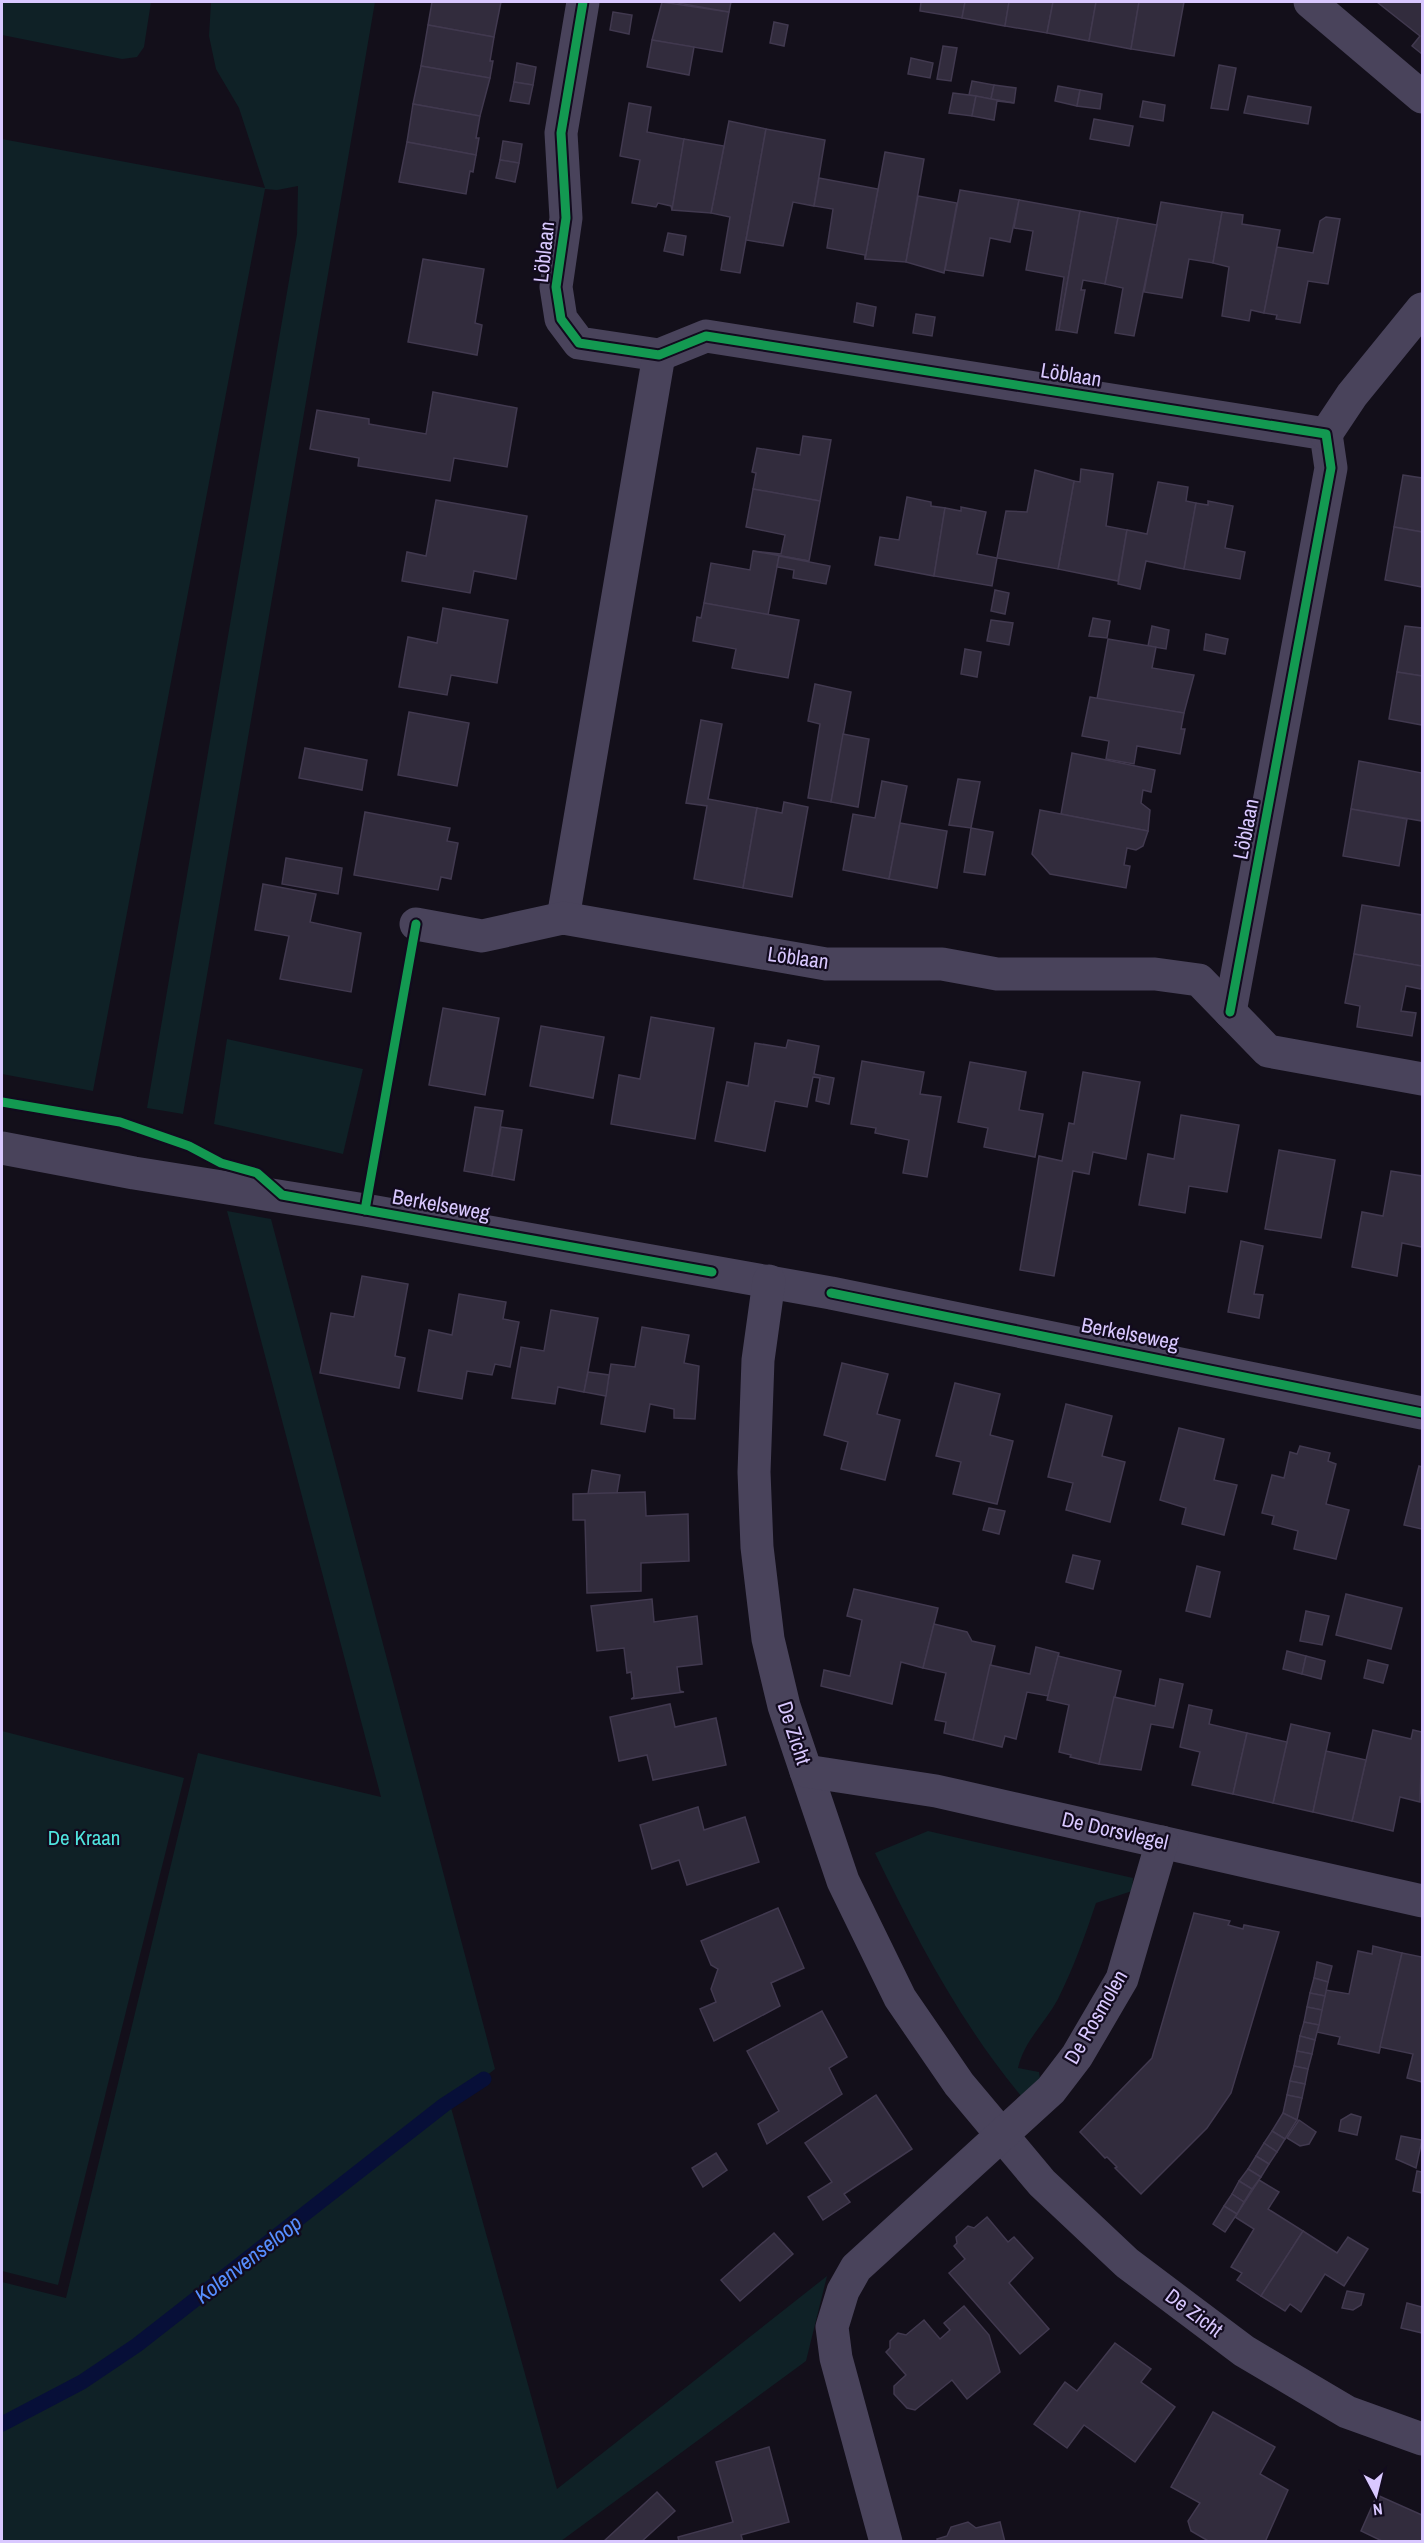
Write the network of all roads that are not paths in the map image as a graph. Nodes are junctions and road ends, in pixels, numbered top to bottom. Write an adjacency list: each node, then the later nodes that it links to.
1 (582, 2): 5 (street, Löblaan)
2 (1310, 2): 3 (street)
3 (1422, 97)
4 (1422, 309): 6 (street)
5 (659, 355): 6 (street, Löblaan); 7 (street)
6 (1326, 434): 9 (street, Löblaan)
7 (563, 918): 8 (street, Löblaan); 9 (street, Löblaan)
8 (416, 924)
9 (1230, 1012): 10 (street)
10 (1422, 1079)
11 (2, 1149): 12 (street, Berkelseweg)
12 (769, 1281): 13 (street, Berkelseweg); 14 (street, De Zicht)
13 (1422, 1413)
14 (806, 1771): 15 (street, De Dorsvlegel); 17 (street, De Zicht)
15 (1162, 1842): 16 (street, De Dorsvlegel); 17 (street, De Rosmolen)
16 (1422, 1901)
17 (1002, 2135): 18 (street, De Zicht); 19 (street)
18 (1422, 2439)
19 (886, 2541)

